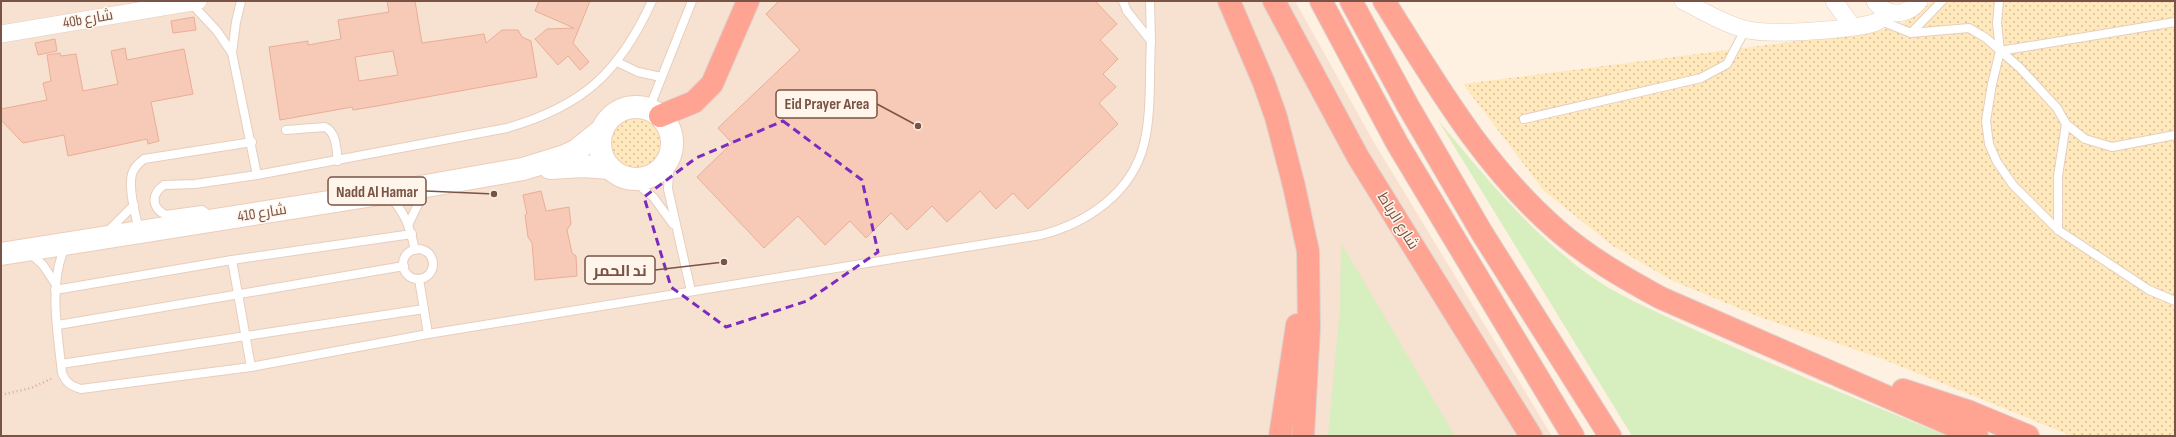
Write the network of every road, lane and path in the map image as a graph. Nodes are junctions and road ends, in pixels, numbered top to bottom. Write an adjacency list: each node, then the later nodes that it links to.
1 (241, 1): 27 (lane)
2 (692, 1): 29 (lane)
3 (748, 1): 30 (highway)
4 (1123, 1): 25 (lane)
5 (1150, 1): 25 (lane)
6 (1229, 1): 56 (highway)
7 (1274, 1): 76 (highway, شارع الرباط)
8 (1321, 1): 77 (highway)
9 (1351, 1): 78 (highway)
10 (1384, 1): 69 (highway)
11 (1683, 1): 22 (street)
12 (1834, 1): 21 (street)
13 (1919, 1): 19 (street)
14 (1942, 1): 23 (lane)
15 (1999, 1): 26 (lane)
16 (194, 2): 18 (street, 40b شارع); 27 (lane)
17 (650, 2): 28 (lane)
18 (134, 6): 24 (street, 40b شارع)
19 (1881, 11): 21 (street); 23 (lane)
20 (2175, 22): 26 (lane)
21 (1852, 26): 22 (street)
22 (1745, 30): 31 (lane)
23 (1911, 33): 26 (lane)
24 (1, 34)
25 (1151, 41): 62 (lane)
26 (2000, 51): 32 (lane); 48 (lane)
27 (232, 53): 36 (lane)
28 (617, 62): 29 (lane); 38 (lane)
29 (662, 77): 30 (lane)
30 (654, 112): 33 (street); 37 (street)
31 (1524, 119)
32 (2066, 124): 35 (lane); 48 (lane)
33 (603, 129): 39 (street); 40 (street, شارع 410)
34 (286, 130): 38 (lane)
35 (2175, 135)
36 (252, 142): 41 (lane); 45 (lane)
37 (670, 158): 42 (street); 49 (lane)
38 (338, 161): 41 (lane)
39 (610, 168): 40 (street, شارع 410); 42 (street)
40 (523, 169): 43 (street, شارع 410)
41 (257, 175): 46 (lane)
42 (632, 180): 49 (lane)
43 (427, 186): 44 (street, شارع 410); 47 (lane)
44 (386, 193): 46 (street, شارع 410); 47 (lane)
45 (134, 205): 50 (lane); 52 (lane)
46 (214, 221): 50 (street, شارع 410)
47 (409, 224): 51 (lane)
48 (2058, 230): 64 (lane)
49 (678, 231): 62 (lane)
50 (140, 232): 52 (street, شارع 410)
51 (412, 234): 55 (lane); 58 (lane)
52 (97, 240): 53 (street, شارع 410)
53 (67, 243): 54 (street, شارع 410); 61 (lane)
54 (27, 250): 57 (street, شارع 410); 61 (lane)
55 (415, 250): 59 (lane); 60 (lane)
56 (1308, 251): 74 (highway); 75 (highway)
57 (1, 254)
58 (232, 260): 61 (lane); 63 (lane)
59 (404, 266): 60 (lane); 63 (lane)
60 (419, 279): 65 (lane)
61 (55, 286): 66 (lane)
62 (690, 291): 67 (lane)
63 (238, 294): 66 (lane); 68 (lane)
64 (2175, 302)
65 (424, 309): 67 (lane); 68 (lane)
66 (58, 324): 70 (lane)
67 (428, 334): 71 (lane)
68 (246, 337): 70 (lane); 71 (lane)
69 (1767, 345): 79 (highway); 80 (highway)
70 (61, 364): 72 (lane)
71 (252, 367): 72 (lane)
72 (62, 373): 73 (path)
73 (1, 396)
74 (1280, 436)
75 (1303, 436)
76 (1531, 436)
77 (1573, 436)
78 (1610, 436)
79 (1977, 436)
80 (2028, 436)

